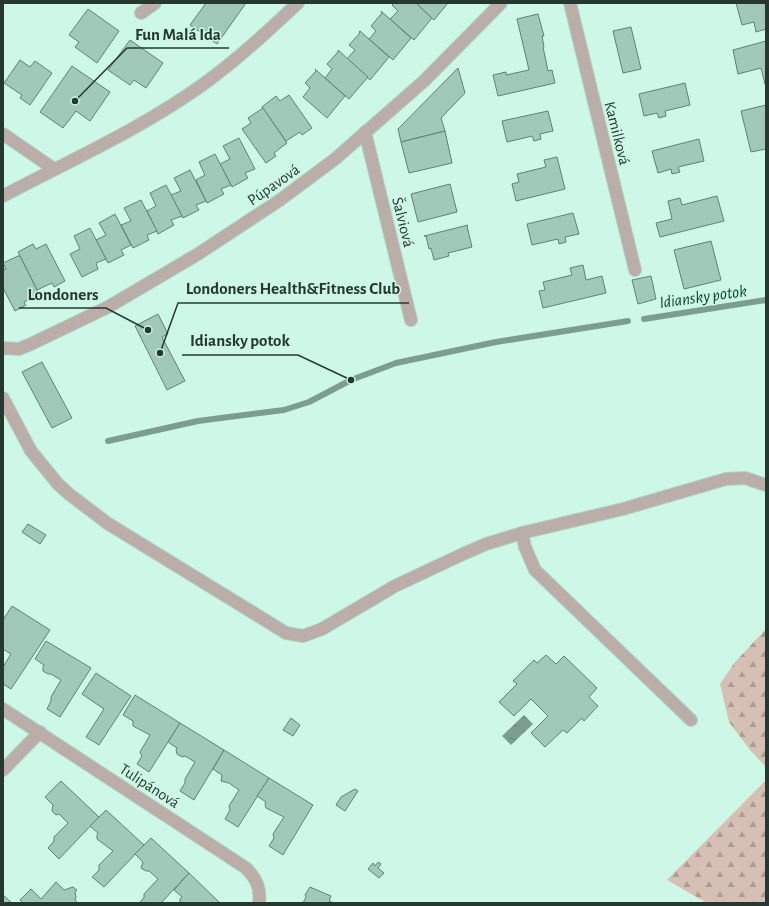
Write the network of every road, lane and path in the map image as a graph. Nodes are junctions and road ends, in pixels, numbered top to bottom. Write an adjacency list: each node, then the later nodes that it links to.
1 (155, 3): 5 (street)
2 (297, 3): 8 (street)
3 (501, 3): 6 (street, Púpavová)
4 (570, 3): 10 (street, Kamilková)
5 (141, 13)
6 (365, 132): 11 (street, Šalviová); 12 (street, Púpavová)
7 (3, 134): 8 (street)
8 (54, 169): 9 (street)
9 (3, 196)
10 (634, 270)
11 (411, 320)
12 (3, 348)
13 (3, 398): 15 (street)
14 (766, 485): 15 (street)
15 (522, 533): 17 (street)
16 (3, 709): 18 (street, Tulipánová)
17 (691, 720)
18 (40, 732): 19 (street); 20 (street, Tulipánová)
19 (3, 770)
20 (259, 903)

